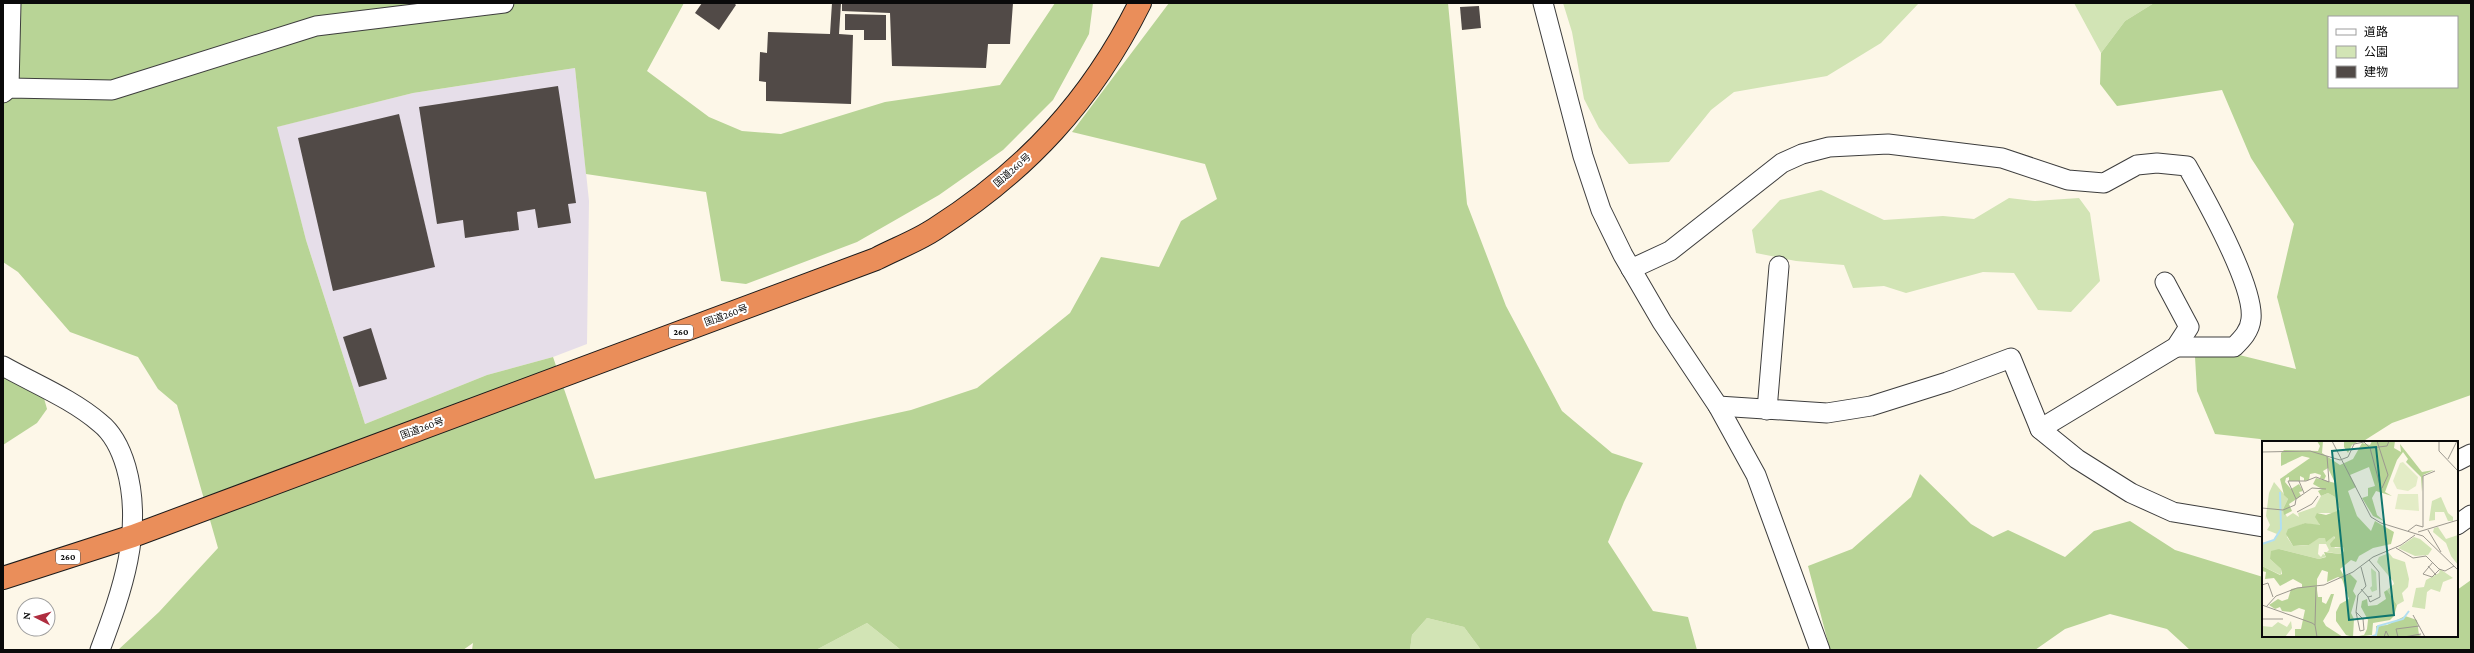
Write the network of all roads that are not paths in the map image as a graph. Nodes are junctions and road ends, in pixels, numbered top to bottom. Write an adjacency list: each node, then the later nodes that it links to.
1 (11, 3): 5 (street)
2 (504, 3): 5 (street)
3 (1140, 3): 19 (highway, 国道260号 / 260)
4 (1543, 3): 7 (street)
5 (6, 90)
6 (1779, 266): 12 (street)
7 (1631, 269): 9 (street); 11 (street)
8 (2165, 282): 9 (street)
9 (2176, 347): 13 (street)
10 (3, 366): 19 (street)
11 (1718, 406): 12 (street); 22 (street)
12 (1767, 410): 13 (street)
13 (2040, 429): 18 (street)
14 (2471, 454): 15 (street)
15 (2458, 460)
16 (2471, 515): 17 (street)
17 (2458, 524)
18 (2262, 527)
19 (133, 536): 20 (highway, 260); 21 (street)
20 (3, 578)
21 (100, 650)
22 (1820, 650)

